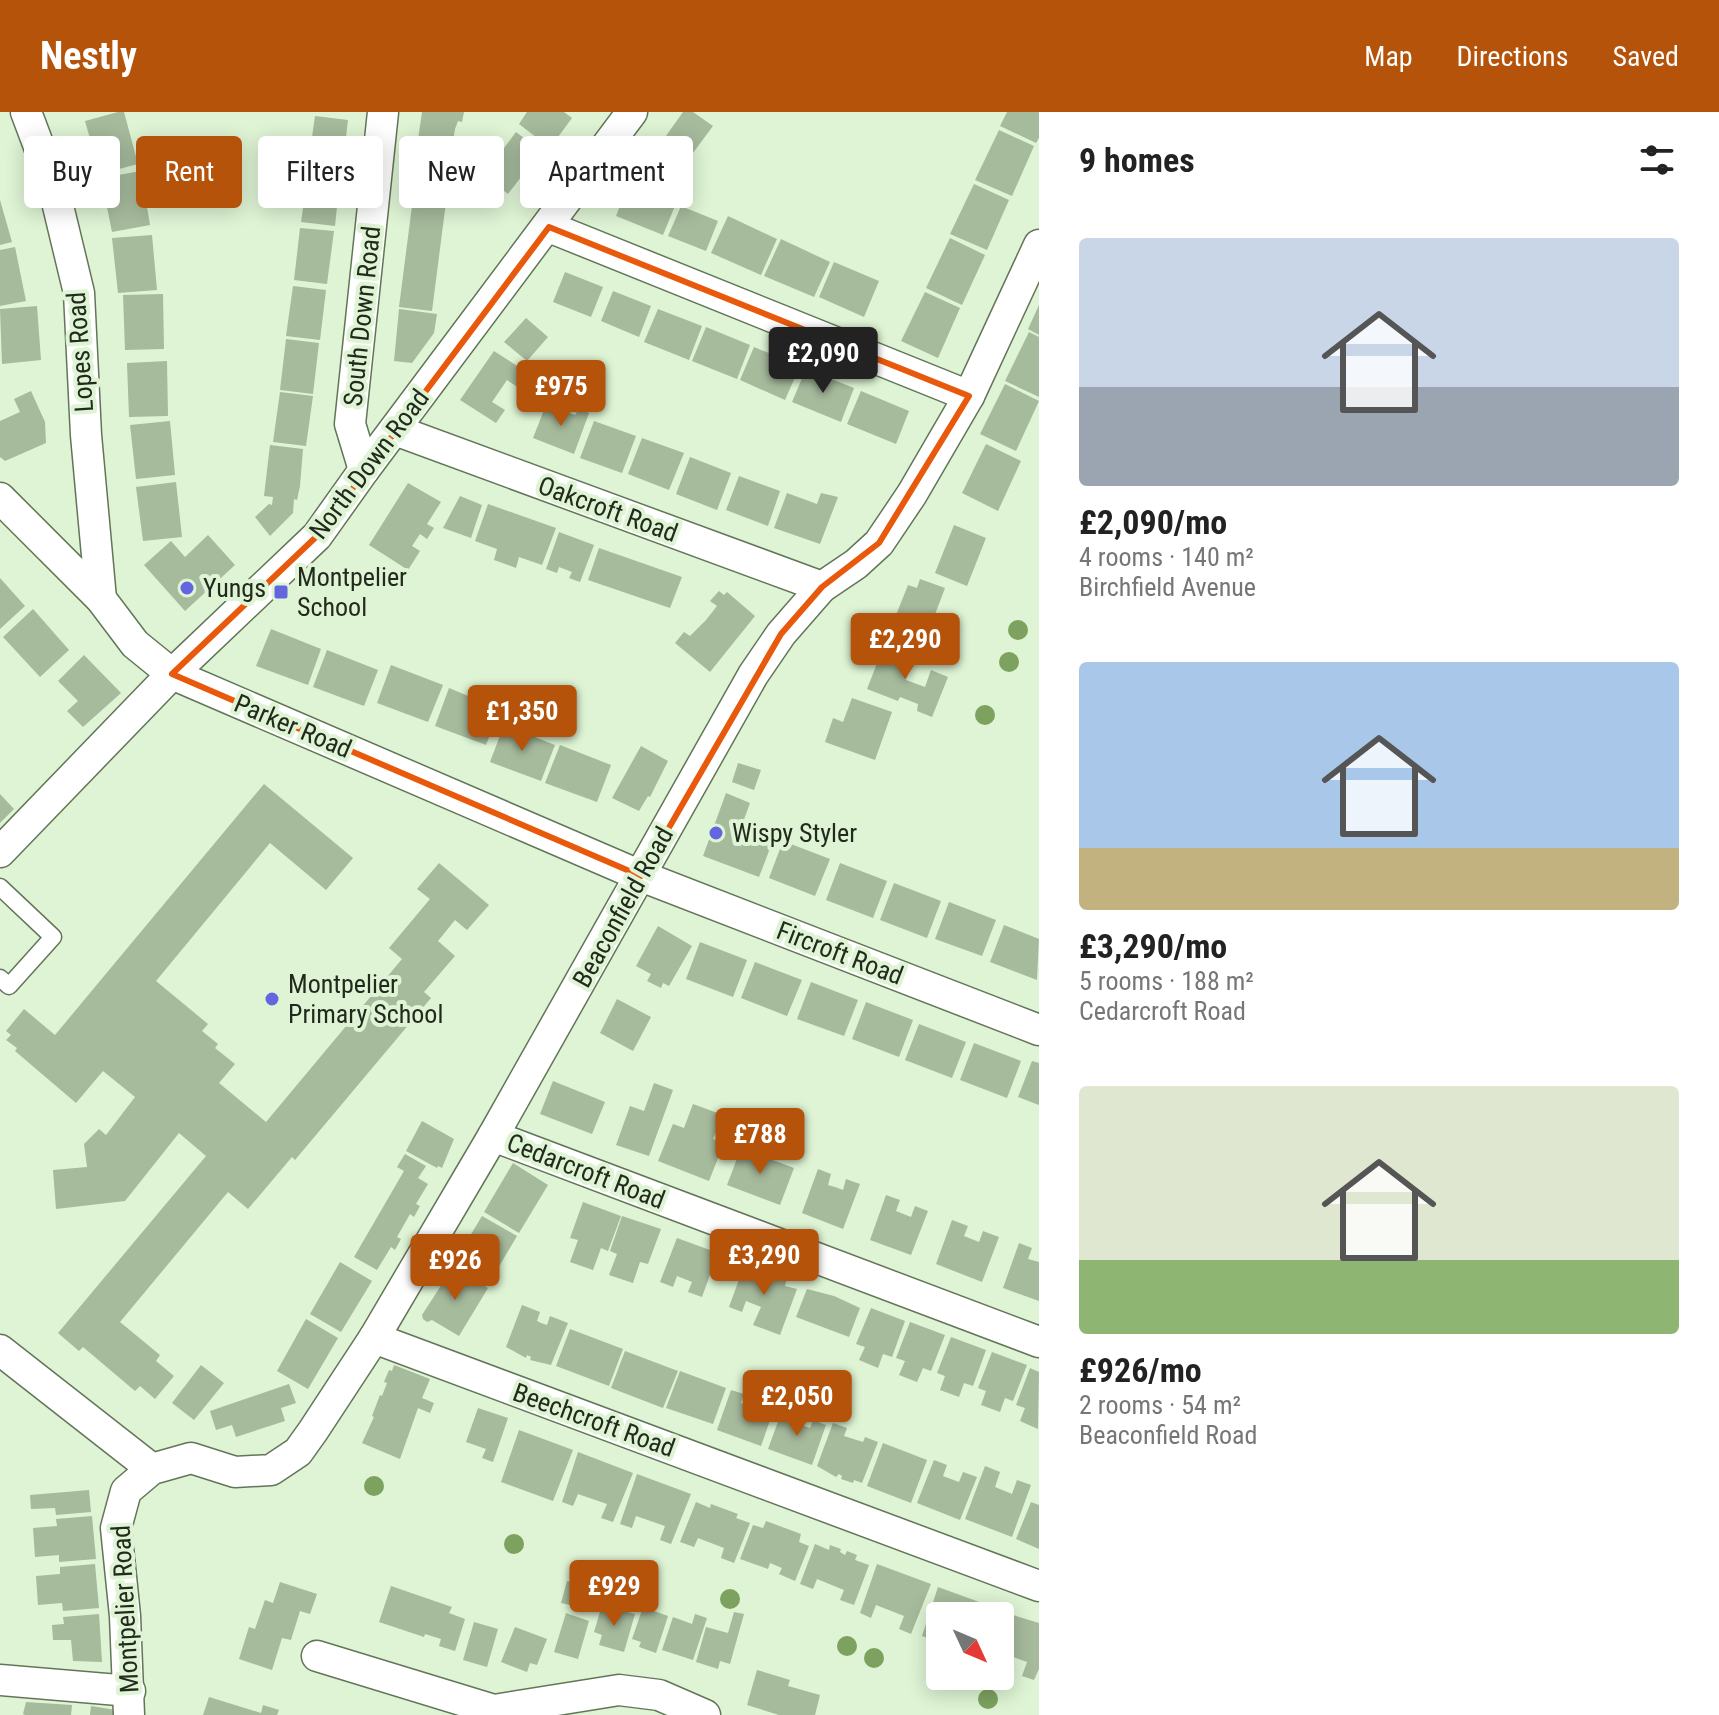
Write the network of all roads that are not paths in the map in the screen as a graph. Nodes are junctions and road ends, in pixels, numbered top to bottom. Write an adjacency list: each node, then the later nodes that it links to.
1 (26, 112): 11 (street, Lopes Road)
2 (383, 112): 8 (street, South Down Road)
3 (632, 112): 4 (street, North Down Road)
4 (549, 227): 6 (street); 7 (street, North Down Road)
5 (1039, 245): 6 (street, Beaconfield Road)
6 (969, 396): 10 (street, Beaconfield Road)
7 (395, 430): 8 (street, North Down Road); 10 (street, Oakcroft Road)
8 (364, 470): 12 (street, North Down Road)
9 (0, 498): 11 (street, Parker Road)
10 (822, 587): 14 (street, Beaconfield Road)
11 (101, 599): 12 (street, Parker Road)
12 (172, 674): 13 (street, North Down Road); 14 (street, Parker Road)
13 (0, 852)
14 (641, 876): 17 (street, Fircroft Road); 18 (street, Beaconfield Road)
15 (0, 887): 16 (lane)
16 (0, 978)
17 (1039, 1030)
18 (493, 1136): 19 (street, Beaconfield Road); 20 (street, Cedarcroft Road)
19 (374, 1338): 22 (street, Beaconfield Road); 23 (street, Beechcroft Road)
20 (1039, 1342)
21 (0, 1350): 22 (street)
22 (152, 1469): 26 (street, Montpelier Road)
23 (1039, 1586)
24 (317, 1656): 27 (street)
25 (0, 1680): 26 (street)
26 (130, 1703)
27 (494, 1713): 28 (street)
28 (705, 1715)

